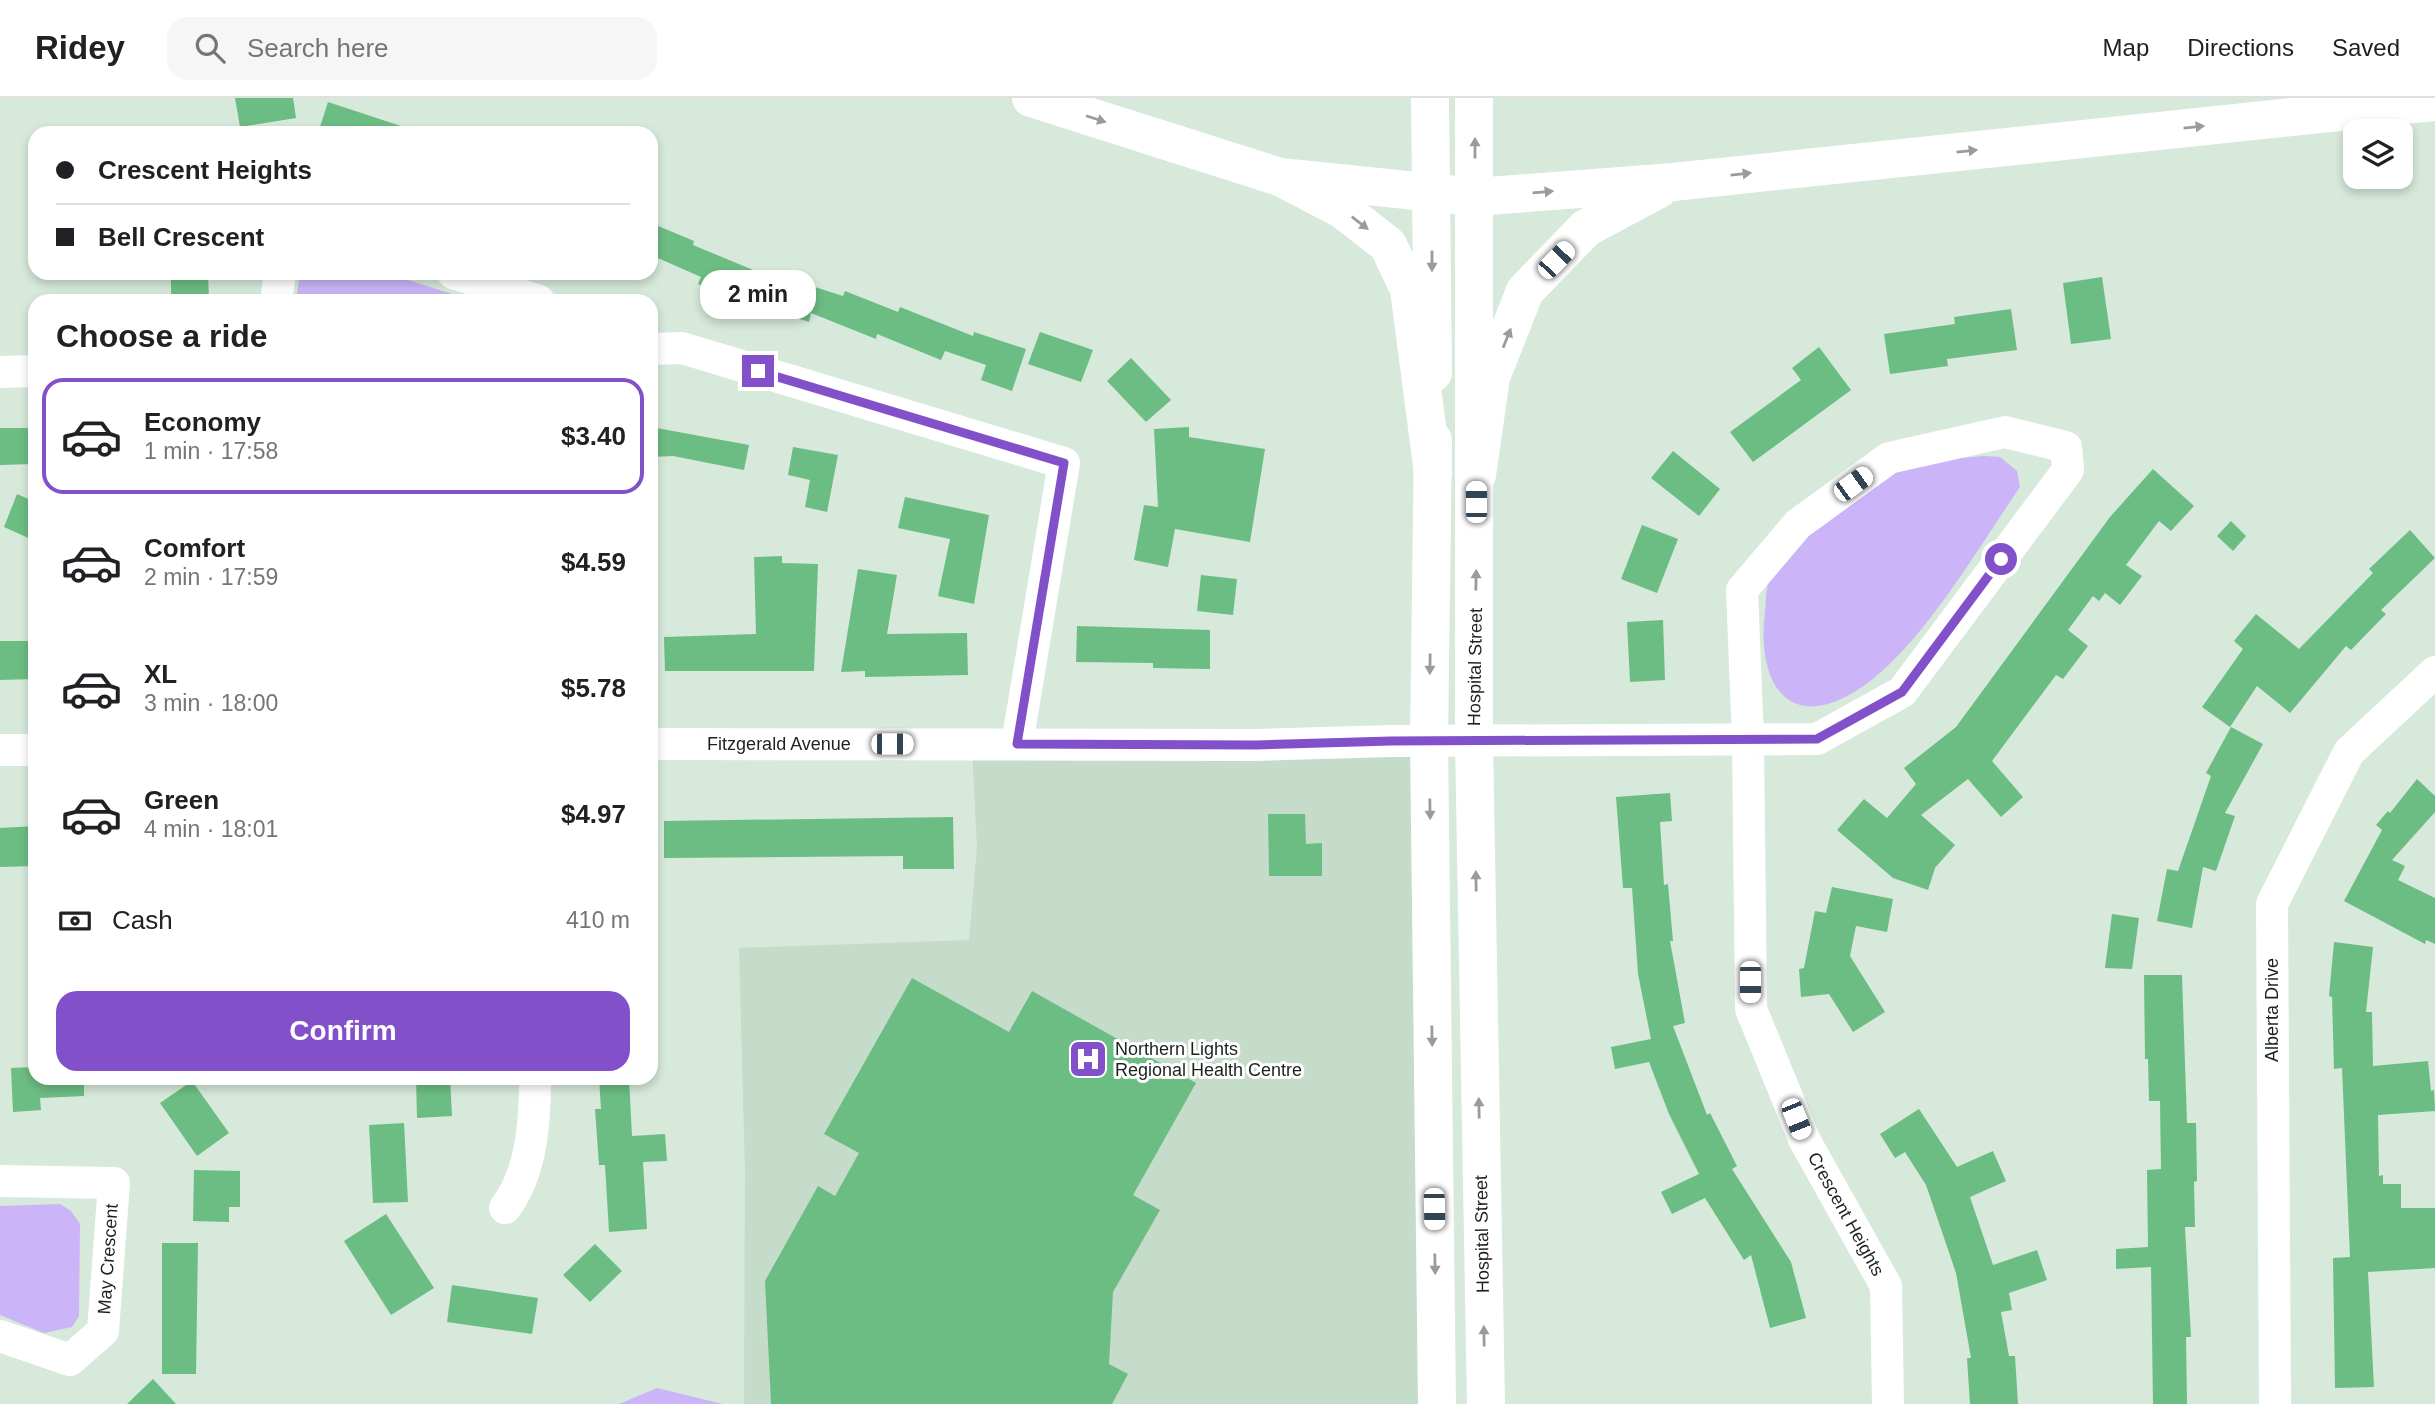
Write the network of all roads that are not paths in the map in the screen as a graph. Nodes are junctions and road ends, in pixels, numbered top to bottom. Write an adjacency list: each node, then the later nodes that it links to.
1 (1031, 98): 5 (main road, one-way to 5)
2 (1430, 98): 7 (main road)
3 (1474, 98): 8 (main road, Hospital Street, one-way to 3)
4 (2435, 102): 6 (main road, one-way to 4)
5 (1280, 177): 7 (main road); 14 (main road, one-way to 14)
6 (1673, 181): 8 (main road, one-way to 6); 15 (main road, one-way to 6)
7 (1432, 193): 8 (main road); 14 (main road, one-way to 14)
8 (1475, 197): 15 (main road, Hospital Street)
9 (474, 280): 10 (street)
10 (518, 294)
11 (666, 348): 21 (street)
12 (28, 371): 13 (street)
13 (0, 372)
14 (1433, 473): 18 (main road, one-way to 18)
15 (1476, 475): 19 (main road, Hospital Street, one-way to 15)
16 (2435, 672): 31 (street, Alberta Drive)
17 (1748, 740): 17 (street, Crescent Heights); 19 (street, Fitzgerald Avenue); 30 (street, Crescent Heights)
18 (1429, 741): 19 (street, Fitzgerald Avenue); 21 (street, Fitzgerald Avenue); 28 (main road, one-way to 28)
19 (1474, 743): 29 (main road, Hospital Street, one-way to 19)
20 (658, 744): 21 (street, Fitzgerald Avenue)
21 (1017, 744)
22 (0, 750): 23 (street)
23 (28, 750)
24 (535, 1085): 26 (street)
25 (0, 1181): 27 (street, May Crescent)
26 (505, 1208)
27 (0, 1336)
28 (1437, 1404)
29 (1486, 1404)
30 (1888, 1404)
31 (2275, 1404)

